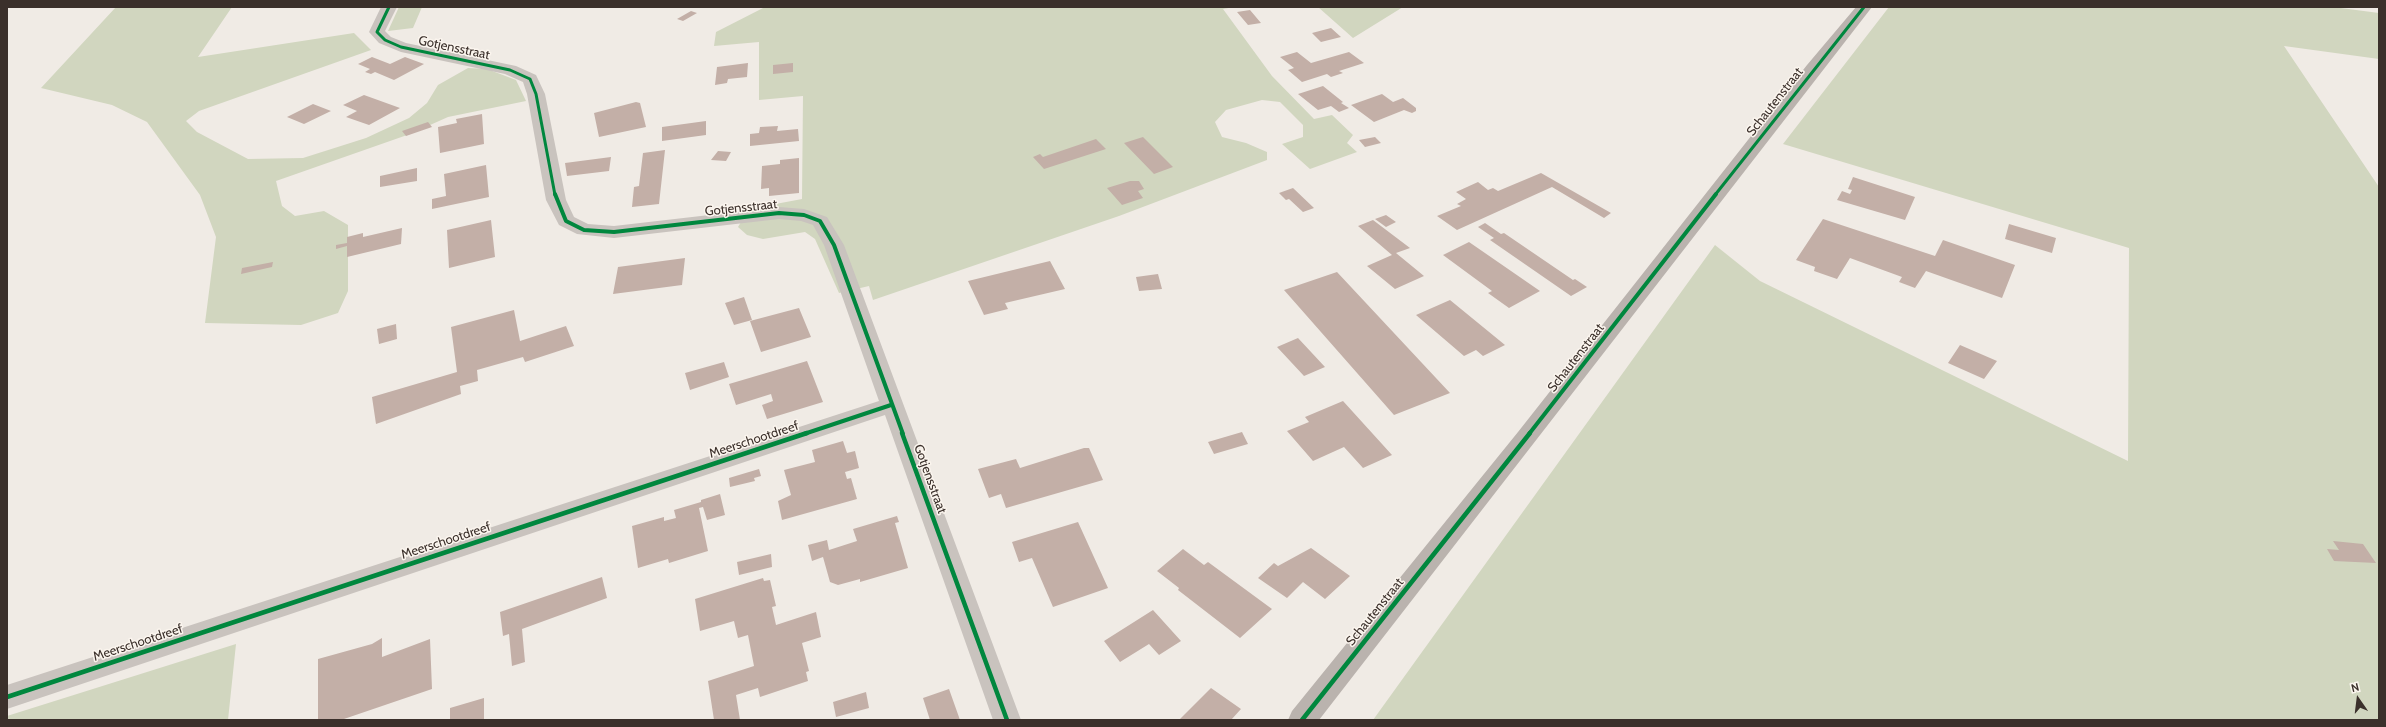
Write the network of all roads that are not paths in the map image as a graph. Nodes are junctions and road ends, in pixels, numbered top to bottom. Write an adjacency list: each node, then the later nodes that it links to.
1 (389, 7): 3 (street, Gotjensstraat)
2 (1864, 7): 6 (street, Schautenstraat)
3 (891, 405): 4 (street, Meerschootdreef); 5 (street, Gotjensstraat)
4 (7, 697)
5 (1007, 720)
6 (1302, 720)

